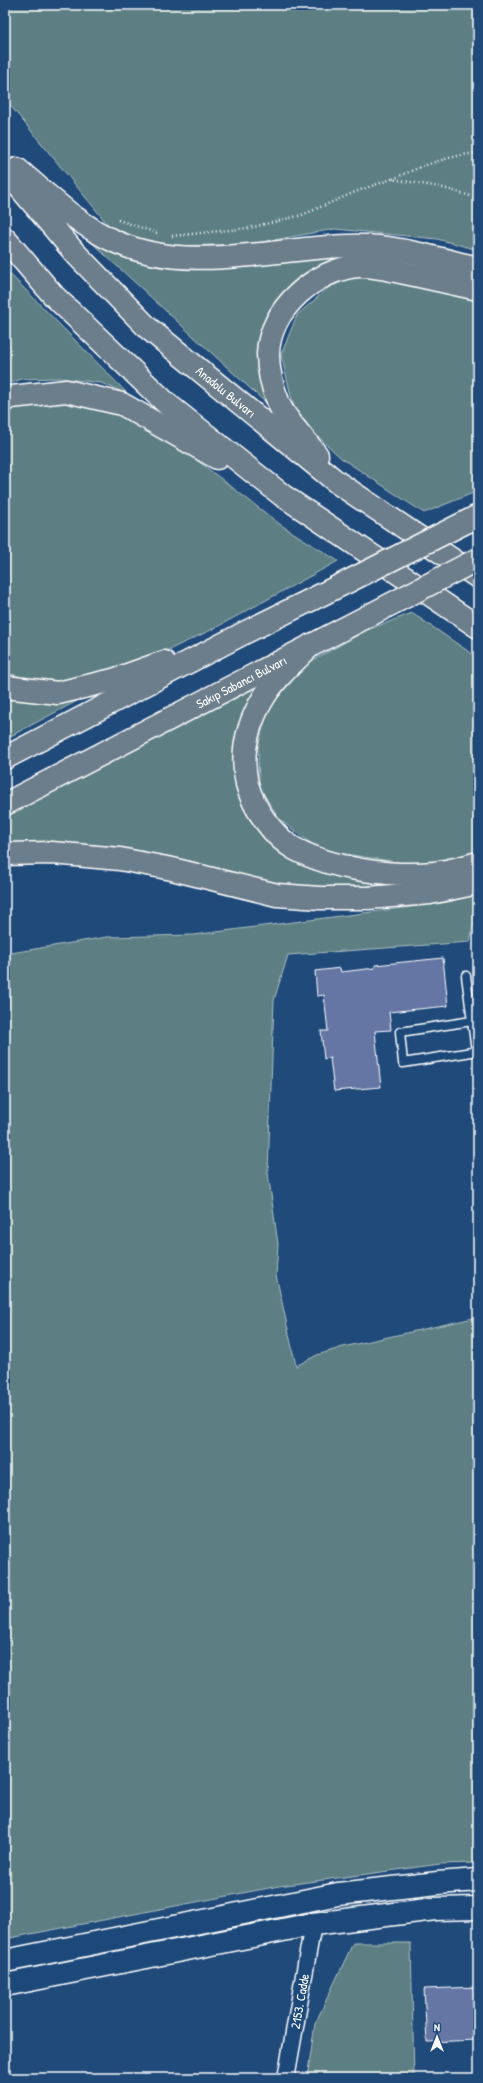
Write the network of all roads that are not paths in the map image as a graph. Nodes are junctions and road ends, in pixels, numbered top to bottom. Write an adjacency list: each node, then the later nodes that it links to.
1 (5, 159): 4 (main road)
2 (5, 170): 7 (main road, Anadolu Bulvarı)
3 (5, 239): 8 (main road)
4 (478, 268)
5 (478, 288): 7 (main road)
6 (5, 400): 8 (main road)
7 (338, 483): 11 (main road, Anadolu Bulvarı)
8 (282, 495): 12 (main road)
9 (478, 516): 13 (main road, bridge)
10 (478, 559): 14 (main road, Sakıp Sabancı Bulvarı, bridge)
11 (478, 577)
12 (478, 627)
13 (246, 632): 15 (main road); 16 (main road)
14 (311, 645): 17 (main road, Sakıp Sabancı Bulvarı); 19 (main road)
15 (5, 687)
16 (5, 758)
17 (5, 804)
18 (5, 854): 20 (main road)
19 (478, 863)
20 (478, 883)
21 (466, 976): 22 (lane)
22 (472, 1021): 23 (lane); 23 (lane)
23 (477, 1051)
24 (478, 1880): 27 (street)
25 (478, 1908): 26 (street)
26 (313, 1924): 28 (street); 29 (street, 2153. Cadde)
27 (5, 1961)
28 (5, 1985)
29 (286, 2078)

